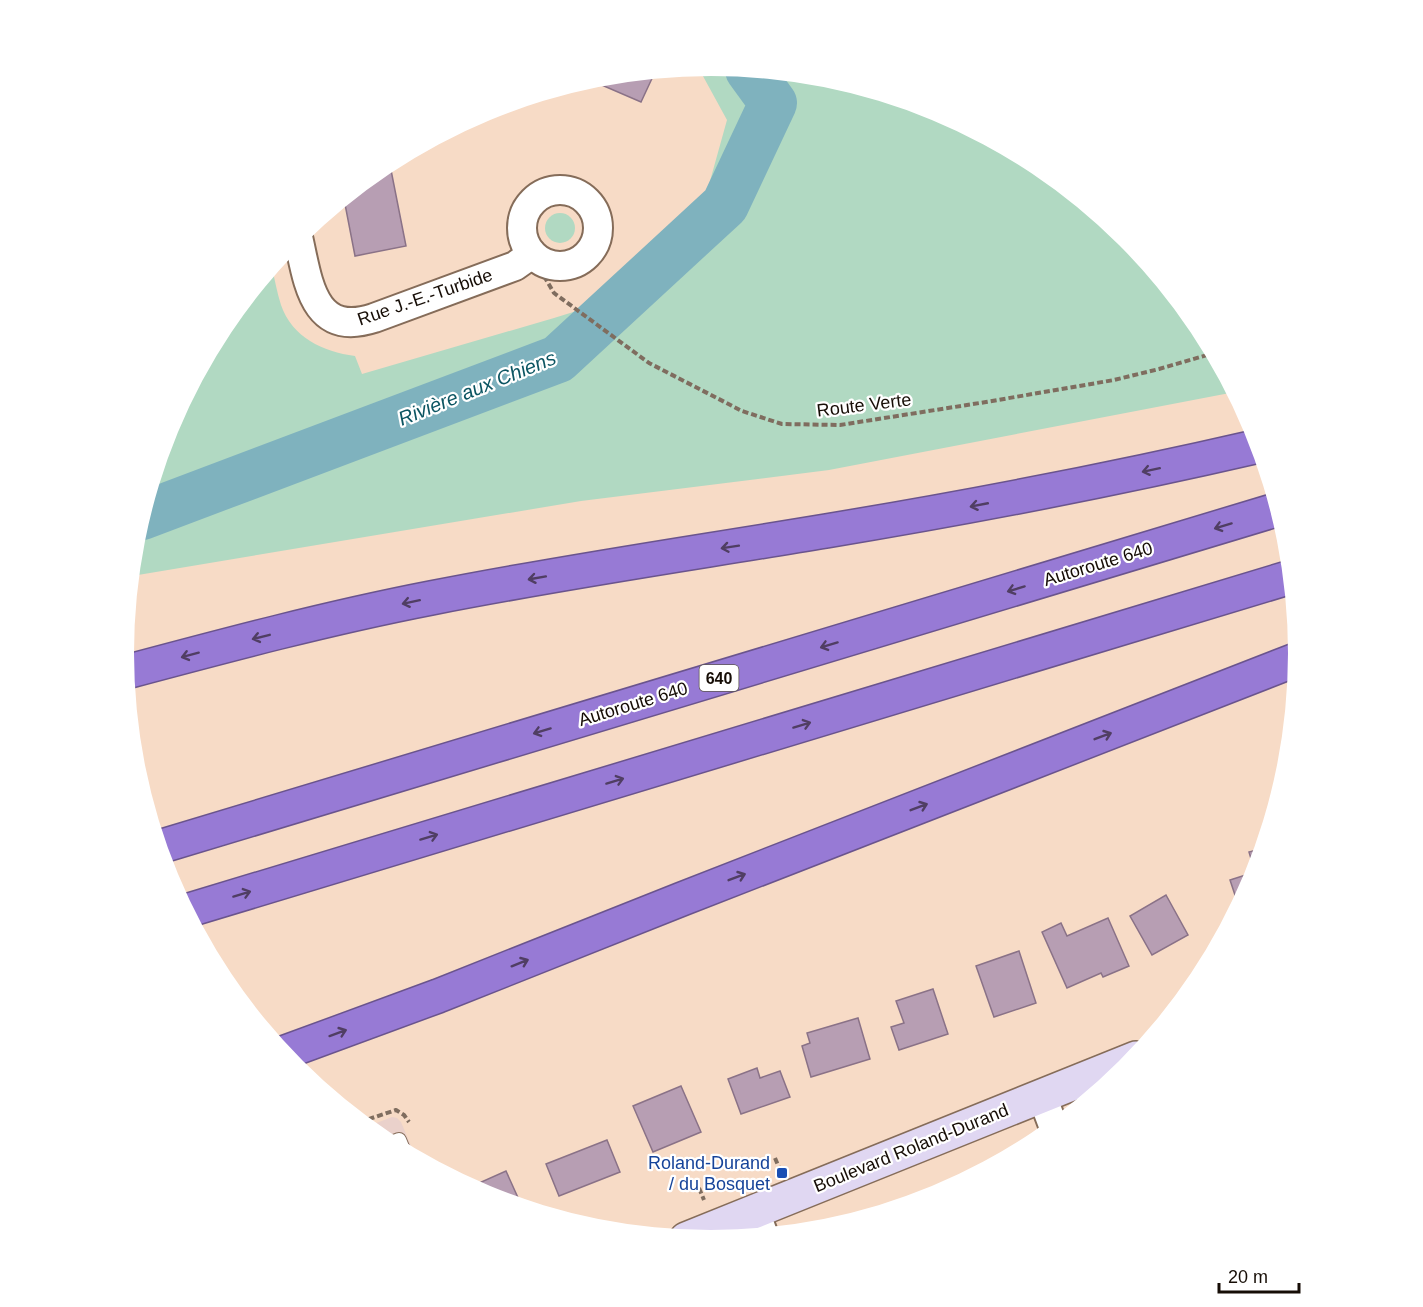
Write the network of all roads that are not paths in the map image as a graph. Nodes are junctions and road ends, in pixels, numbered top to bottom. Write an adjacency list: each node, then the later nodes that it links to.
1 (301, 248): 2 (street, Rue J.-E.-Turbide)
2 (532, 254)
3 (1250, 448): 7 (highway, one-way to 7)
4 (1271, 512): 8 (highway, Autoroute 640 / 640, one-way to 8)
5 (1284, 579): 9 (highway, one-way to 5)
6 (1288, 663): 10 (highway, one-way to 6)
7 (135, 667)
8 (167, 845)
9 (194, 909)
10 (292, 1050)
11 (1115, 1067): 12 (street, Boulevard Roland-Durand)
12 (1042, 1096): 13 (street); 14 (street, Boulevard Roland-Durand)
13 (1051, 1120)
14 (760, 1223): 15 (street, Boulevard Roland-Durand)
15 (730, 1230)

